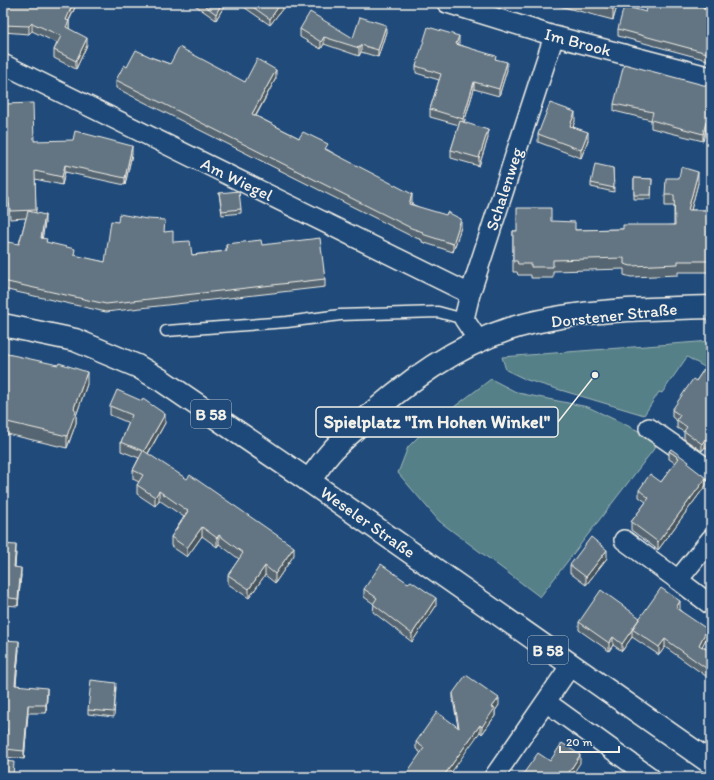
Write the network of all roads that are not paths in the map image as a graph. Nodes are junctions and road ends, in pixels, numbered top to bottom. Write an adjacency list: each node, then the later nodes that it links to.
1 (447, 3): 2 (street, Im Brook)
2 (554, 36): 4 (street, Im Brook); 5 (street, Schalenweg)
3 (3, 64): 5 (street, Am Wiegel)
4 (711, 77)
5 (470, 294): 7 (street, Schalenweg)
6 (711, 307): 10 (main road, Dorstener Straße)
7 (464, 319): 9 (lane); 10 (street)
8 (3, 325): 13 (main road, Weseler Straße / B 58)
9 (166, 331)
10 (478, 340): 13 (main road, Dorstener Straße)
11 (649, 428): 12 (street)
12 (711, 471)
13 (309, 481): 18 (main road, Weseler Straße / B 58)
14 (711, 539): 16 (street)
15 (624, 540): 16 (street)
16 (678, 580): 17 (street)
17 (711, 605)
18 (571, 665): 19 (street); 20 (main road, Weseler Straße / B 58)
19 (546, 702): 21 (street); 22 (street)
20 (711, 763)
21 (494, 777)
22 (650, 777)

